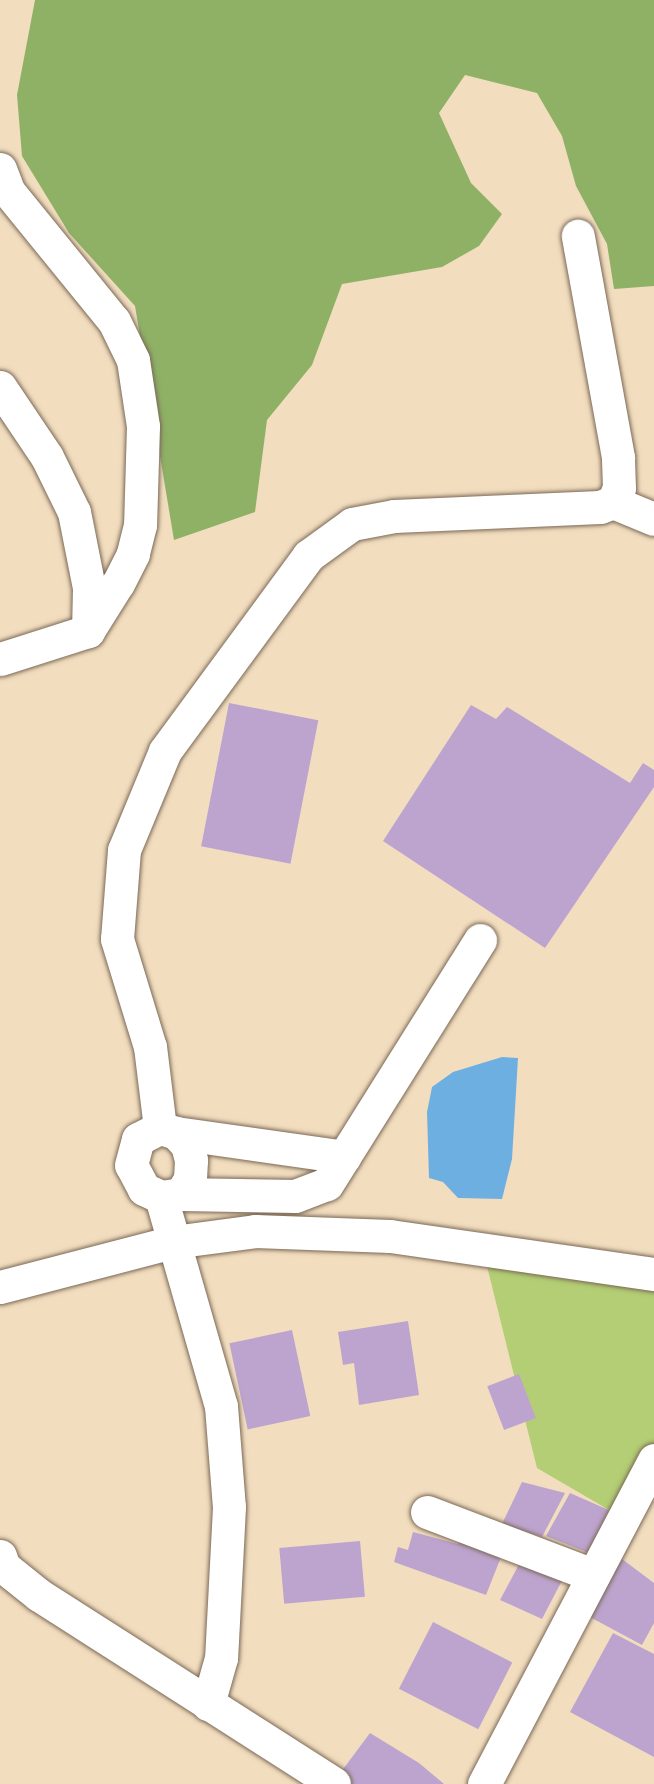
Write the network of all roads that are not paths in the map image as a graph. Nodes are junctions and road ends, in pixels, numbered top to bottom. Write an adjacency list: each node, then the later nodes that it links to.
1 (0, 169): 6 (street)
2 (579, 236): 4 (street)
3 (0, 387): 6 (street)
4 (613, 502): 5 (street); 9 (street)
5 (654, 519)
6 (88, 631): 7 (street)
7 (0, 659)
8 (480, 940): 10 (street)
9 (168, 1130): 10 (street); 11 (street); 11 (street)
10 (344, 1157): 11 (street)
11 (171, 1196): 12 (street)
12 (173, 1242): 13 (street); 14 (street); 19 (street)
13 (654, 1274)
14 (0, 1287)
15 (654, 1460): 18 (street)
16 (427, 1512): 18 (street)
17 (0, 1556): 19 (street)
18 (593, 1575): 21 (street)
19 (208, 1704): 20 (street)
20 (334, 1784)
21 (484, 1784)

